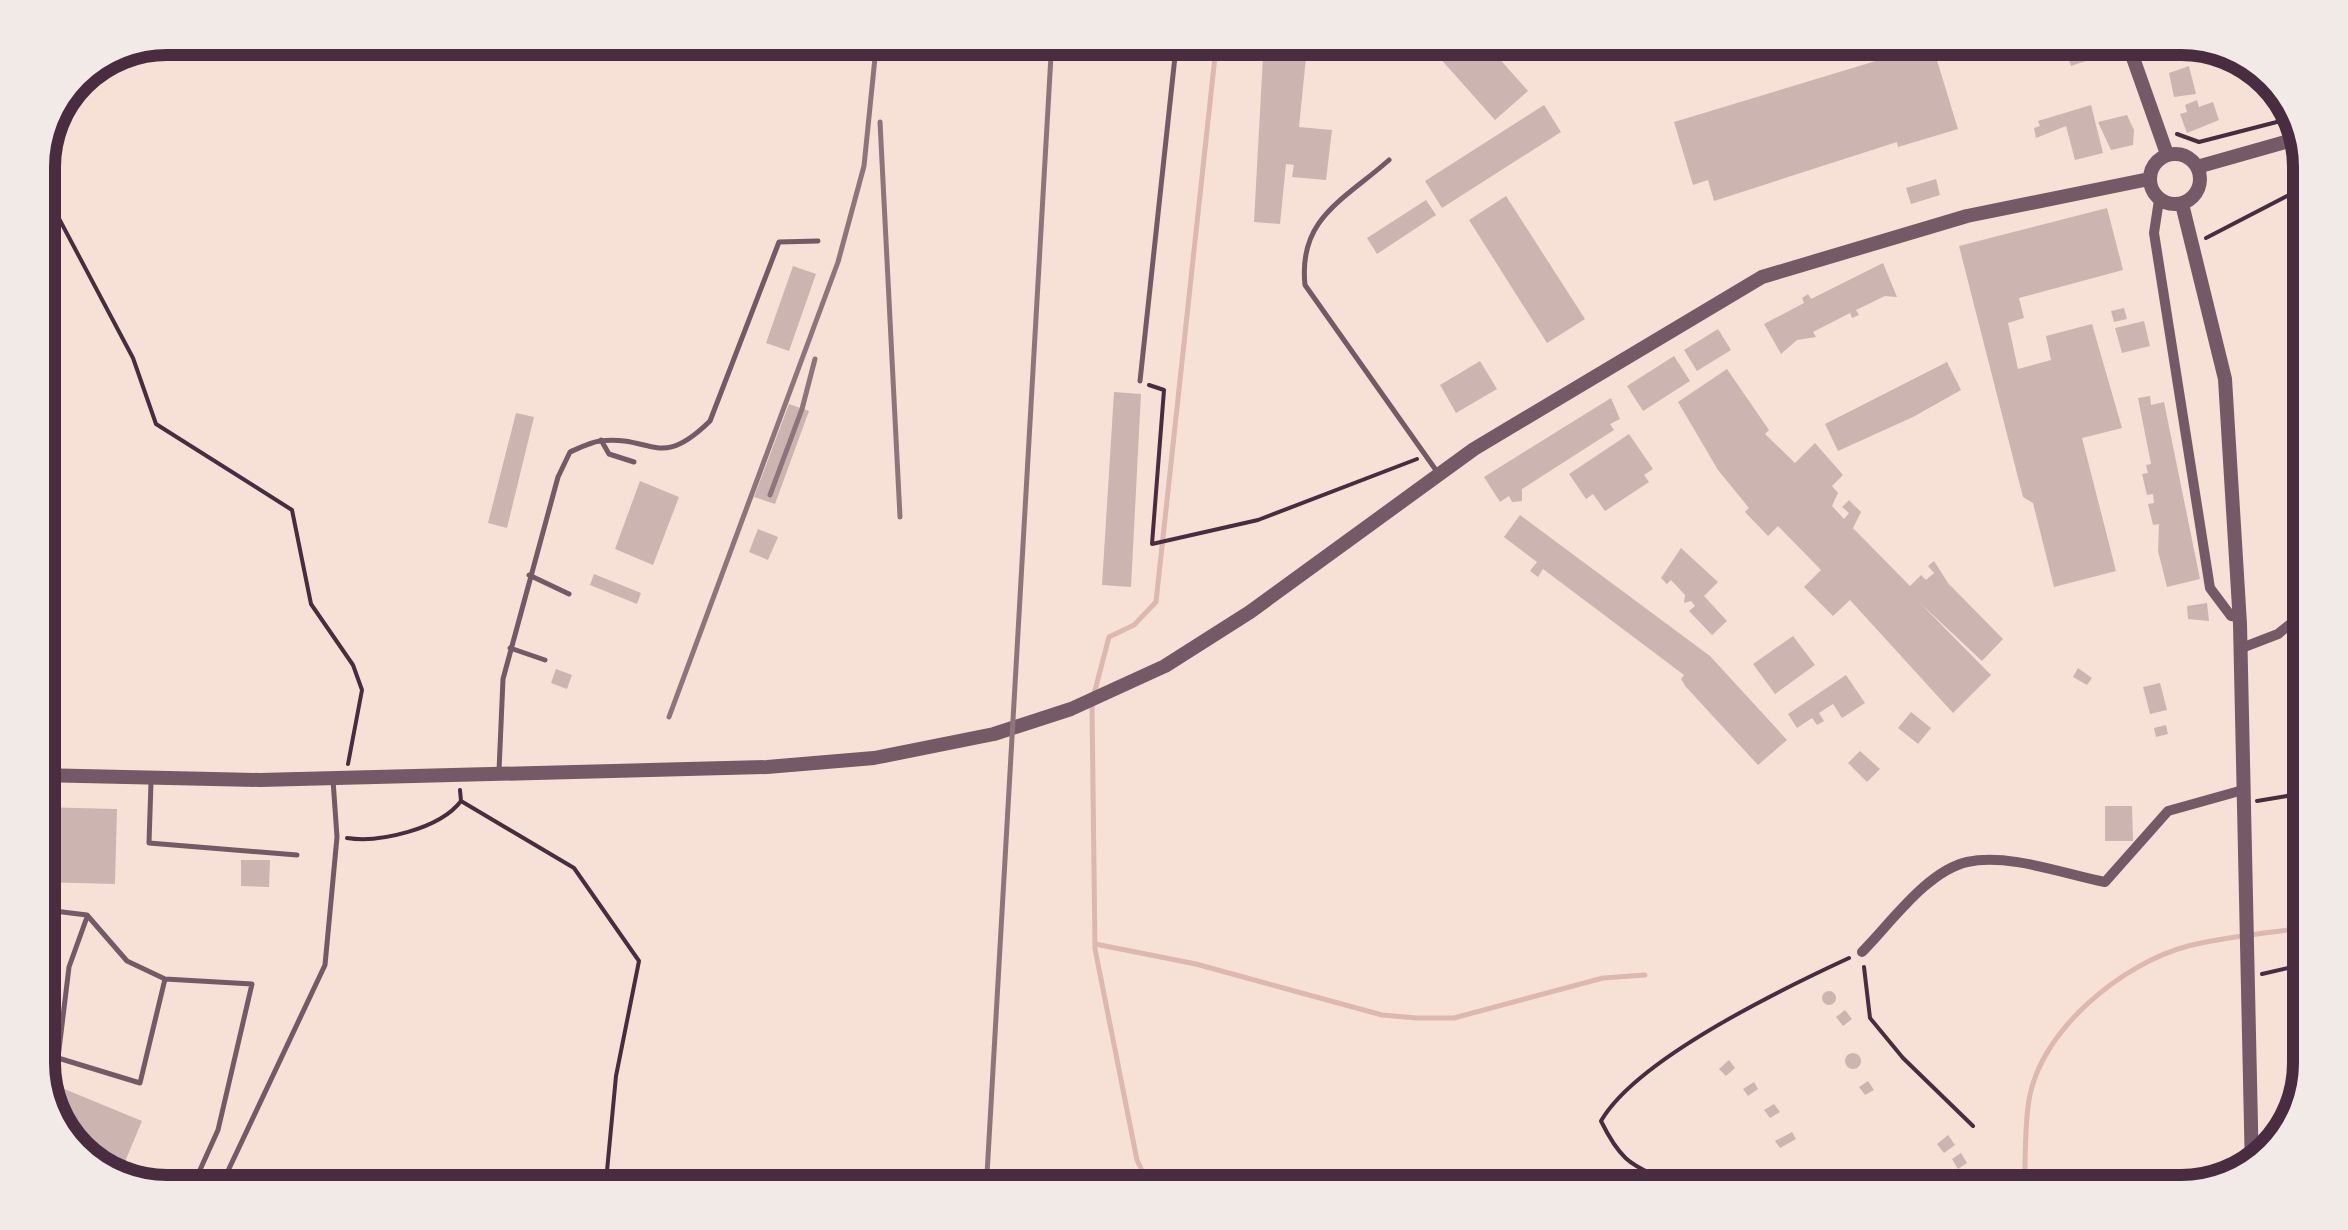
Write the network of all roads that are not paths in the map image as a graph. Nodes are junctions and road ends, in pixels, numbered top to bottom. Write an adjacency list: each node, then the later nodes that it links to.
1 (1175, 55): 11 (lane)
2 (2132, 55): 4 (street)
3 (2290, 141): 6 (street)
4 (2168, 154): 6 (street); 7 (street)
5 (1389, 160): 14 (lane)
6 (2197, 167): 9 (street)
7 (2149, 179): 8 (street); 14 (street)
8 (2160, 200): 9 (street); 17 (street)
9 (2182, 204): 17 (street)
10 (818, 241): 12 (lane)
11 (1140, 382)
12 (600, 440): 13 (lane); 15 (lane)
13 (634, 462)
14 (1438, 473): 22 (street)
15 (529, 575): 16 (lane); 19 (lane)
16 (570, 594)
17 (2239, 617): 20 (street)
18 (2293, 622): 20 (street)
19 (510, 648): 21 (lane); 22 (lane)
20 (2239, 649): 26 (street)
21 (545, 660)
22 (499, 774): 25 (street)
23 (55, 776): 24 (street)
24 (150, 779): 25 (street); 27 (lane)
25 (340, 779): 34 (lane)
26 (2244, 796): 30 (street); 32 (street)
27 (297, 855)
28 (55, 911): 29 (lane)
29 (87, 915): 31 (lane); 31 (lane)
30 (1862, 952)
31 (165, 979): 33 (lane)
32 (2252, 1150)
33 (198, 1175)
34 (226, 1175)

